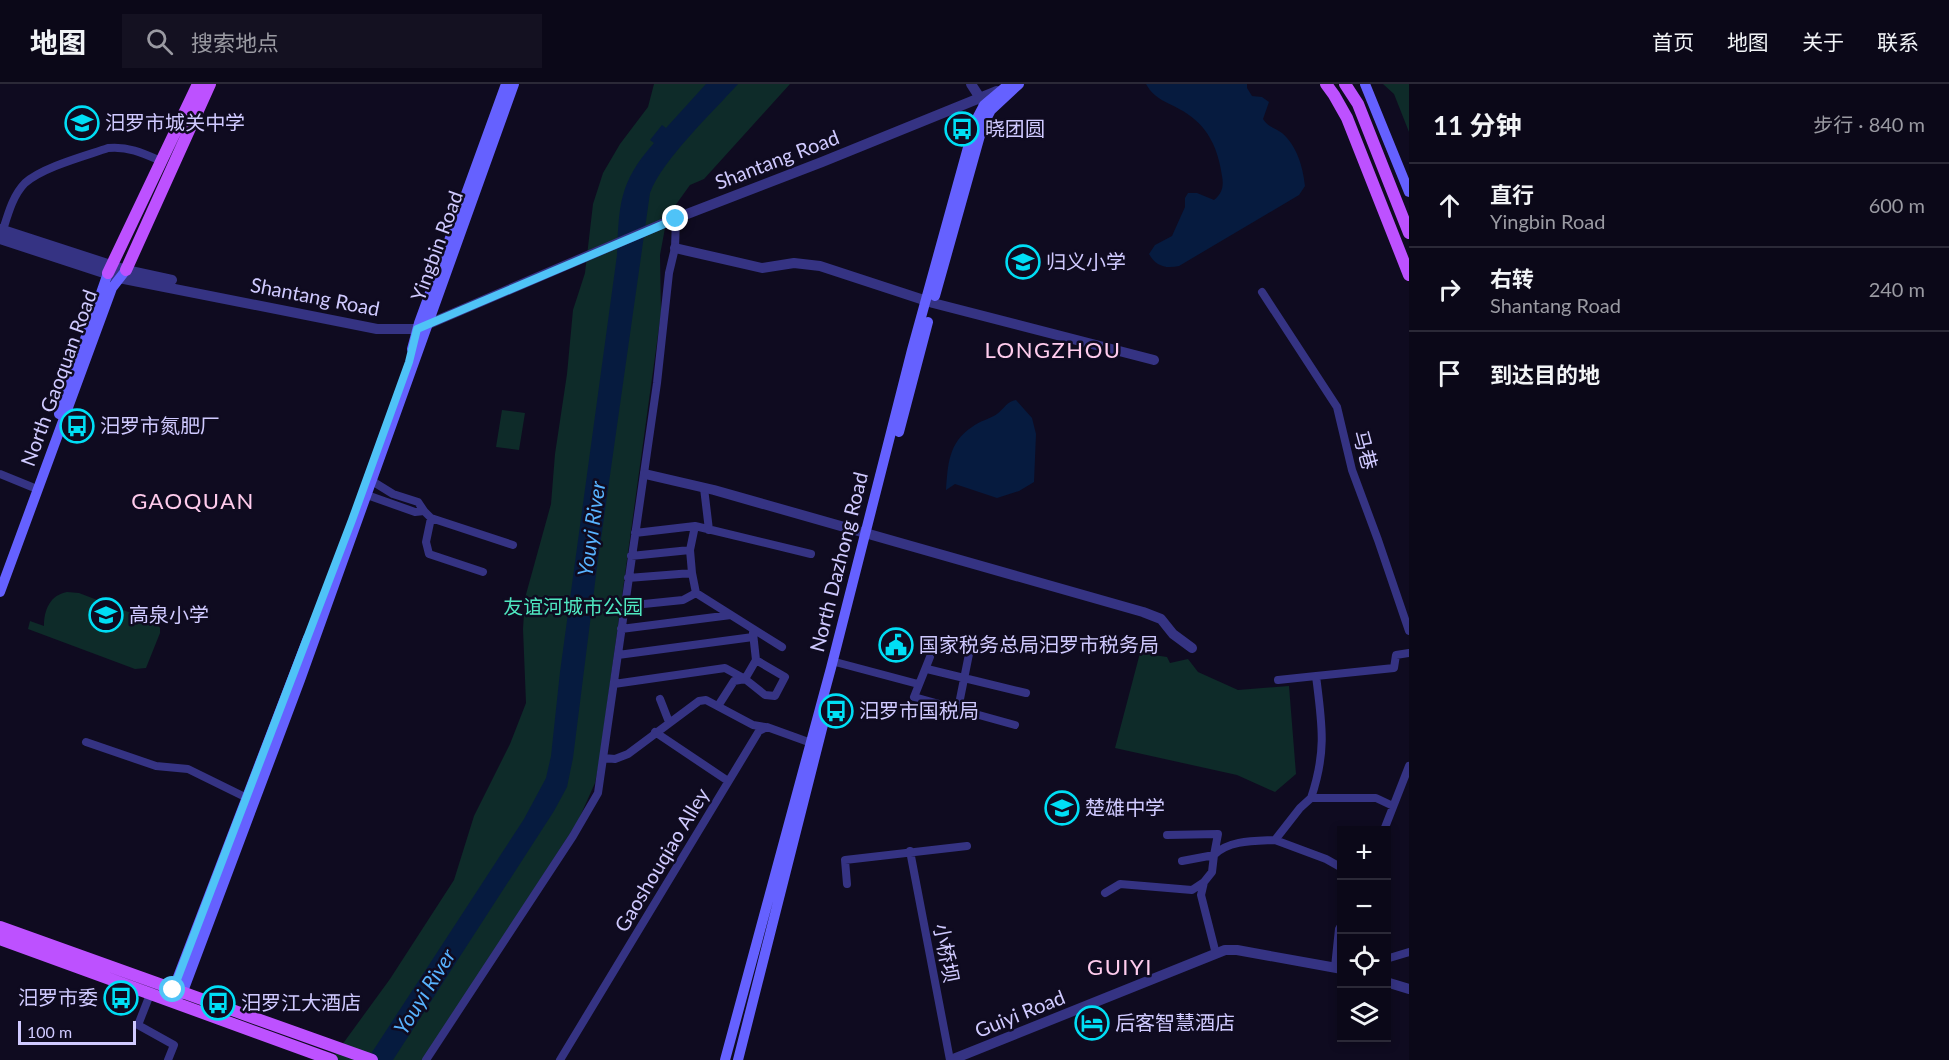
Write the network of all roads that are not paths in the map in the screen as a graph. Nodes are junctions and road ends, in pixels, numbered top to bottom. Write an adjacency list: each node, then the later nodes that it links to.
1 (198, 84): 13 (main road, North Gaoquan Road)
2 (210, 84): 20 (main road, North Gaoquan Road)
3 (506, 84): 24 (main road, Yingbin Road)
4 (514, 84): 24 (main road, Yingbin Road)
5 (971, 84): 11 (street)
6 (1019, 84): 12 (main road, North Dazhong Road)
7 (1326, 84): 21 (main road)
8 (1345, 84): 18 (main road)
9 (1365, 84): 14 (main road)
10 (1007, 85): 11 (main road, North Dazhong Road)
11 (981, 99): 12 (street); 15 (street, Shantang Road); 16 (street, Shantang Road); 23 (main road, North Dazhong Road)
12 (982, 124): 23 (main road, North Dazhong Road)
13 (161, 161): 17 (street); 20 (main road, North Gaoquan Road)
14 (1409, 192)
15 (676, 219): 16 (street, Shantang Road); 19 (street)
16 (659, 222): 24 (street, Shantang Road)
17 (1, 232): 20 (street, Shantang Road)
18 (1409, 233)
19 (675, 249): 23 (street); 27 (street)
20 (116, 271): 24 (street, Shantang Road); 29 (main road, North Gaoquan Road); 46 (main road, North Gaoquan Road)
21 (1409, 275)
22 (1262, 292): 51 (street, 马巷)
23 (929, 302): 25 (street); 37 (main road, North Dazhong Road)
24 (423, 324): 28 (main road, Yingbin Road); 81 (main road, Yingbin Road)
25 (1155, 360)
26 (0, 474): 29 (street)
27 (645, 474): 30 (street); 36 (street)
28 (372, 481): 31 (main road, Yingbin Road); 32 (street)
29 (32, 487): 42 (main road, North Gaoquan Road)
30 (704, 488): 35 (street); 37 (street)
31 (367, 495): 32 (street); 106 (main road, Yingbin Road)
32 (424, 511): 33 (street)
33 (431, 518): 38 (street); 43 (street)
34 (695, 526): 35 (street); 36 (street); 39 (street)
35 (709, 530): 40 (street)
36 (635, 532): 41 (street)
37 (868, 535): 54 (street); 60 (main road, North Dazhong Road); 77 (main road, North Dazhong Road)
38 (513, 545)
39 (690, 550): 41 (street); 44 (street)
40 (811, 554)
41 (631, 556): 45 (street)
42 (0, 571)
43 (483, 572)
44 (692, 573): 45 (street); 47 (street)
45 (628, 578): 48 (street)
46 (0, 591)
47 (696, 593): 48 (street); 49 (street)
48 (624, 606): 50 (street)
49 (731, 615): 50 (street); 52 (street)
50 (621, 629): 57 (street)
51 (1409, 631)
52 (753, 633): 53 (street); 57 (street); 59 (street)
53 (782, 646)
54 (1192, 648)
55 (1409, 653): 62 (street)
56 (969, 654): 63 (street)
57 (618, 655): 66 (street)
58 (930, 657): 61 (street)
59 (756, 660): 64 (street); 64 (street)
60 (839, 663): 67 (street); 77 (main road, North Dazhong Road)
61 (927, 669): 63 (street); 67 (street)
62 (1316, 676): 65 (street); 82 (street)
63 (964, 678): 68 (street); 71 (street)
64 (745, 679): 66 (street); 70 (street)
65 (1278, 680)
66 (614, 684): 78 (street)
67 (918, 684): 71 (street)
68 (1026, 693)
69 (660, 699): 72 (street)
70 (718, 706): 72 (street); 74 (street)
71 (958, 709): 73 (street)
72 (669, 722): 75 (street)
73 (1015, 725)
74 (766, 727): 77 (street); 80 (street, Gaoshouqiao Alley)
75 (655, 732): 78 (street); 80 (street)
76 (86, 742): 81 (street)
77 (815, 744): 112 (main road, North Dazhong Road); 113 (main road, North Dazhong Road)
78 (603, 758): 110 (street)
79 (1409, 766): 83 (street)
80 (728, 782): 111 (street, Gaoshouqiao Alley)
81 (247, 798): 106 (main road, Yingbin Road)
82 (1311, 798): 83 (street); 86 (street)
83 (1393, 806): 84 (street)
84 (1386, 826)
85 (1167, 835): 89 (street)
86 (1275, 840): 89 (street); 91 (street)
87 (967, 846): 88 (street)
88 (909, 851): 93 (street); 114 (street, 小桥坝)
89 (1214, 855): 90 (street); 92 (street)
90 (1182, 861)
91 (1337, 866)
92 (1204, 882): 94 (street); 98 (street)
93 (847, 884)
94 (1105, 893)
95 (0, 927): 106 (main road)
96 (0, 939): 105 (main road)
97 (1409, 952): 99 (street)
98 (1216, 954): 100 (street, Guiyi Road); 114 (street, Guiyi Road)
99 (1391, 957)
100 (1337, 970)
101 (1337, 970): 115 (street)
102 (1391, 984): 104 (street)
103 (1391, 987): 104 (street)
104 (1409, 991)
105 (151, 992): 107 (main road); 108 (street)
106 (177, 992): 109 (main road)
107 (327, 1058)
108 (168, 1060)
109 (372, 1060)
110 (426, 1060)
111 (560, 1060)
112 (725, 1060)
113 (738, 1060)
114 (951, 1060)
115 (963, 1060)

